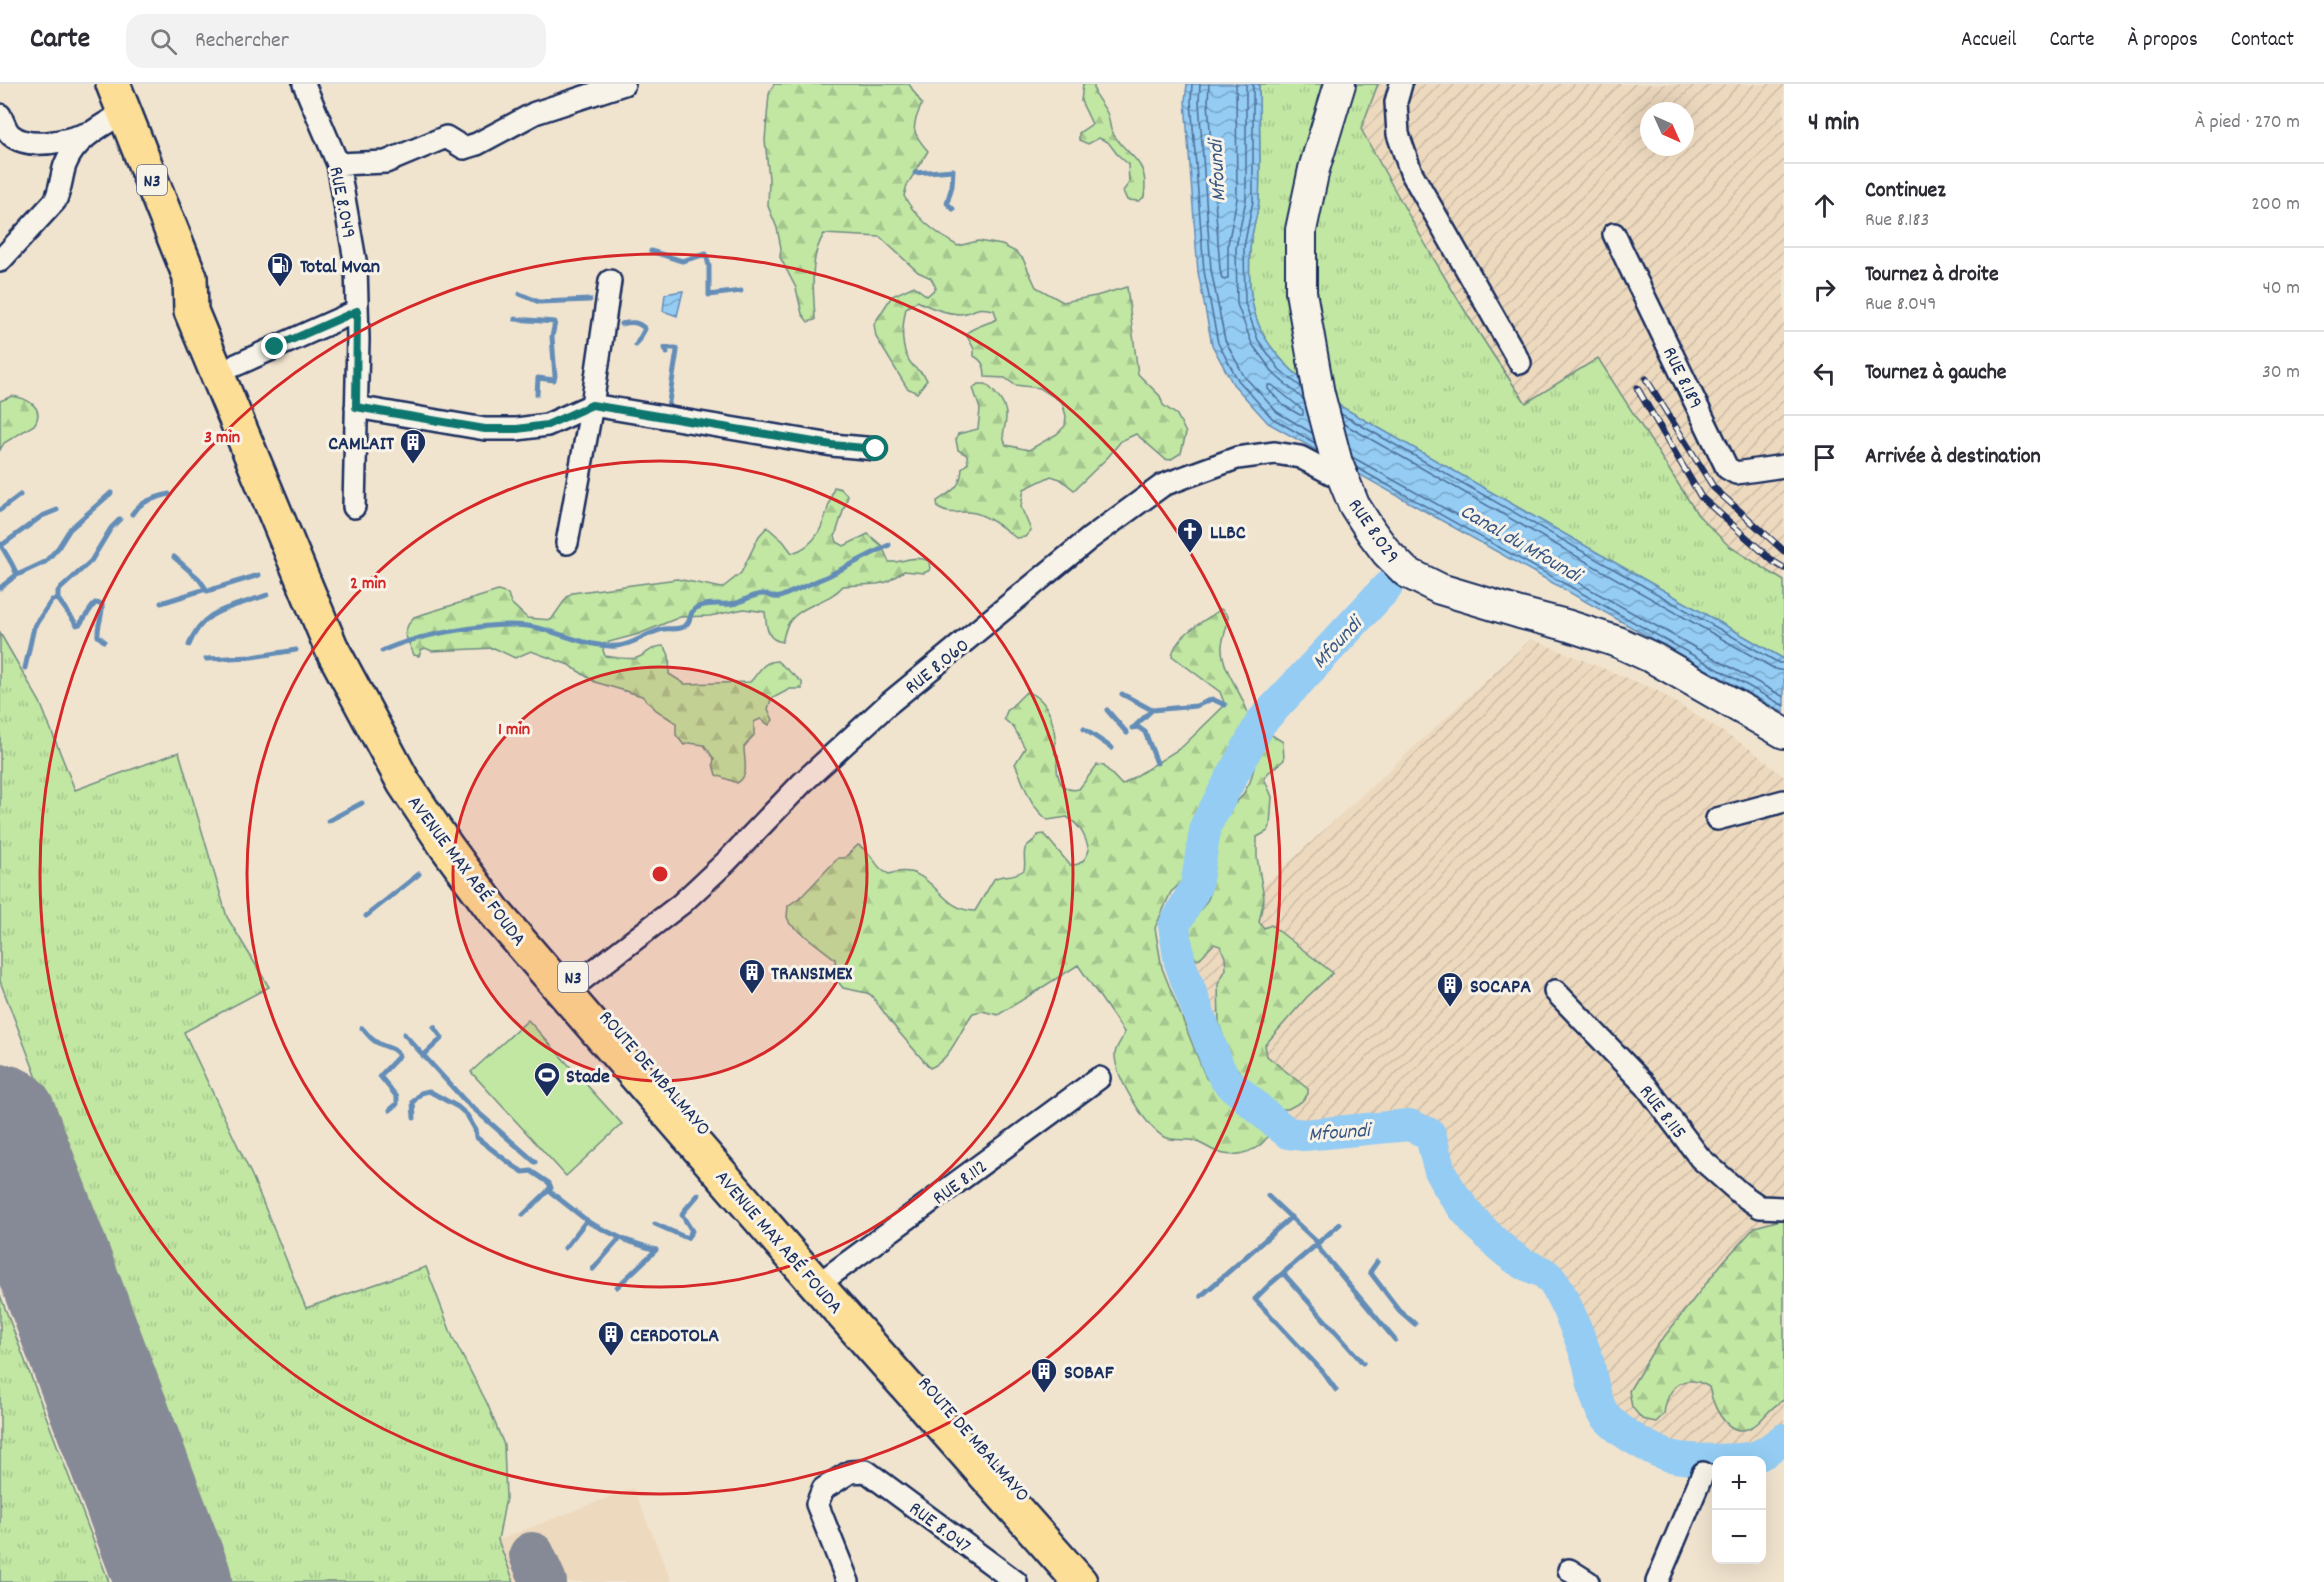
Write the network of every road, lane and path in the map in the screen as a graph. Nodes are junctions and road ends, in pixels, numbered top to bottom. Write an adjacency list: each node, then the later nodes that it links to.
1 (304, 84): 8 (street, RUE 8.049)
2 (624, 84): 8 (street)
3 (1340, 84): 20 (main road, RUE 8.029)
4 (1401, 84): 14 (street)
5 (119, 98): 7 (street); 11 (highway, AVENUE MAX ABÉ FOUDA / N3)
6 (2, 124): 7 (street)
7 (90, 133): 10 (street)
8 (338, 164): 13 (street, RUE 8.049)
9 (1614, 234): 19 (street, RUE 8.189)
10 (0, 261)
11 (190, 277): 15 (highway, ROUTE DE MBALMAYO / N3); 30 (highway, AVENUE MAX ABÉ FOUDA / N3)
12 (610, 280): 16 (street)
13 (357, 311): 15 (street); 17 (street, RUE 8.049)
14 (1520, 363)
15 (236, 365): 26 (highway, ROUTE DE MBALMAYO / N3)
16 (592, 405): 17 (street); 18 (street); 22 (street)
17 (356, 407): 21 (street, RUE 8.049)
18 (876, 449)
19 (1784, 466)
20 (1339, 471): 23 (main road, RUE 8.029); 26 (street, RUE 8.060)
21 (354, 507)
22 (567, 543)
23 (1784, 733)
24 (1784, 801): 25 (street)
25 (1717, 819)
26 (578, 983): 30 (highway, ROUTE DE MBALMAYO / N3)
27 (1555, 991): 29 (street, RUE 8.115)
28 (1100, 1078): 30 (street, RUE 8.112)
29 (1784, 1208)
30 (824, 1280): 35 (highway, AVENUE MAX ABÉ FOUDA / N3); 36 (highway, ROUTE DE MBALMAYO / N3)
31 (1703, 1473): 38 (street)
32 (1569, 1570): 37 (street)
33 (848, 1582): 34 (street, RUE 8.047)
34 (1016, 1582)
35 (1080, 1582)
36 (1102, 1582)
37 (1588, 1582)
38 (1657, 1582)

